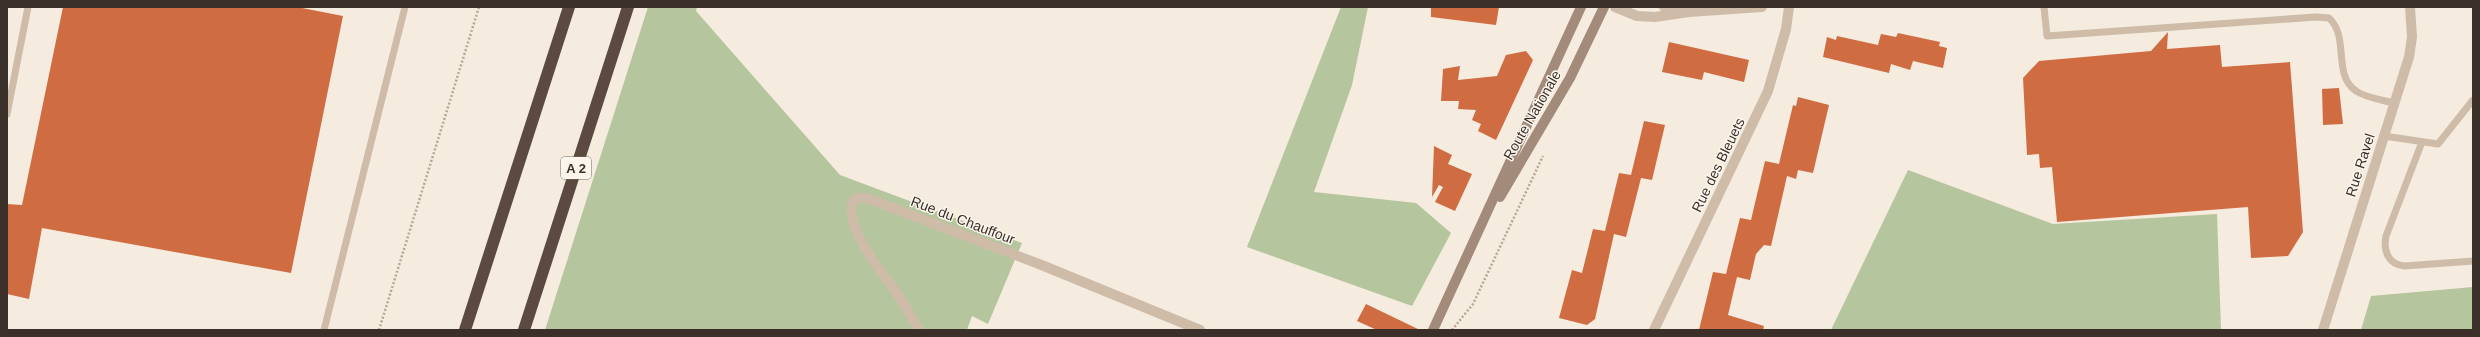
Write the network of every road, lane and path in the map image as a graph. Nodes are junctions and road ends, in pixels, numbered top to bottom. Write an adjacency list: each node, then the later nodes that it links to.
1 (28, 7): 17 (lane)
2 (405, 7): 23 (lane)
3 (479, 7): 24 (path)
4 (569, 7): 25 (highway)
5 (628, 7): 26 (highway, A 2)
6 (1581, 7): 21 (main road, Route Nationale)
7 (1604, 7): 21 (main road, Route Nationale)
8 (1615, 7): 14 (street)
9 (1664, 7): 14 (street)
10 (1762, 7): 14 (street)
11 (1789, 7): 31 (street, Rue des Bleuets)
12 (2044, 7): 16 (lane)
13 (2410, 7): 16 (street, Rue Ravel)
14 (1689, 12)
15 (2473, 100): 19 (lane)
16 (2394, 103): 18 (street, Rue Ravel)
17 (7, 114)
18 (2384, 136): 19 (lane); 32 (street, Rue Ravel)
19 (2422, 142): 22 (lane)
20 (1544, 154): 30 (path)
21 (1478, 235): 29 (main road, Route Nationale)
22 (2473, 260)
23 (324, 330)
24 (379, 330)
25 (466, 330)
26 (524, 330)
27 (919, 330): 28 (street, Rue du Chauffour)
28 (1200, 330)
29 (1433, 330)
30 (1452, 330)
31 (1654, 330)
32 (2323, 330)

